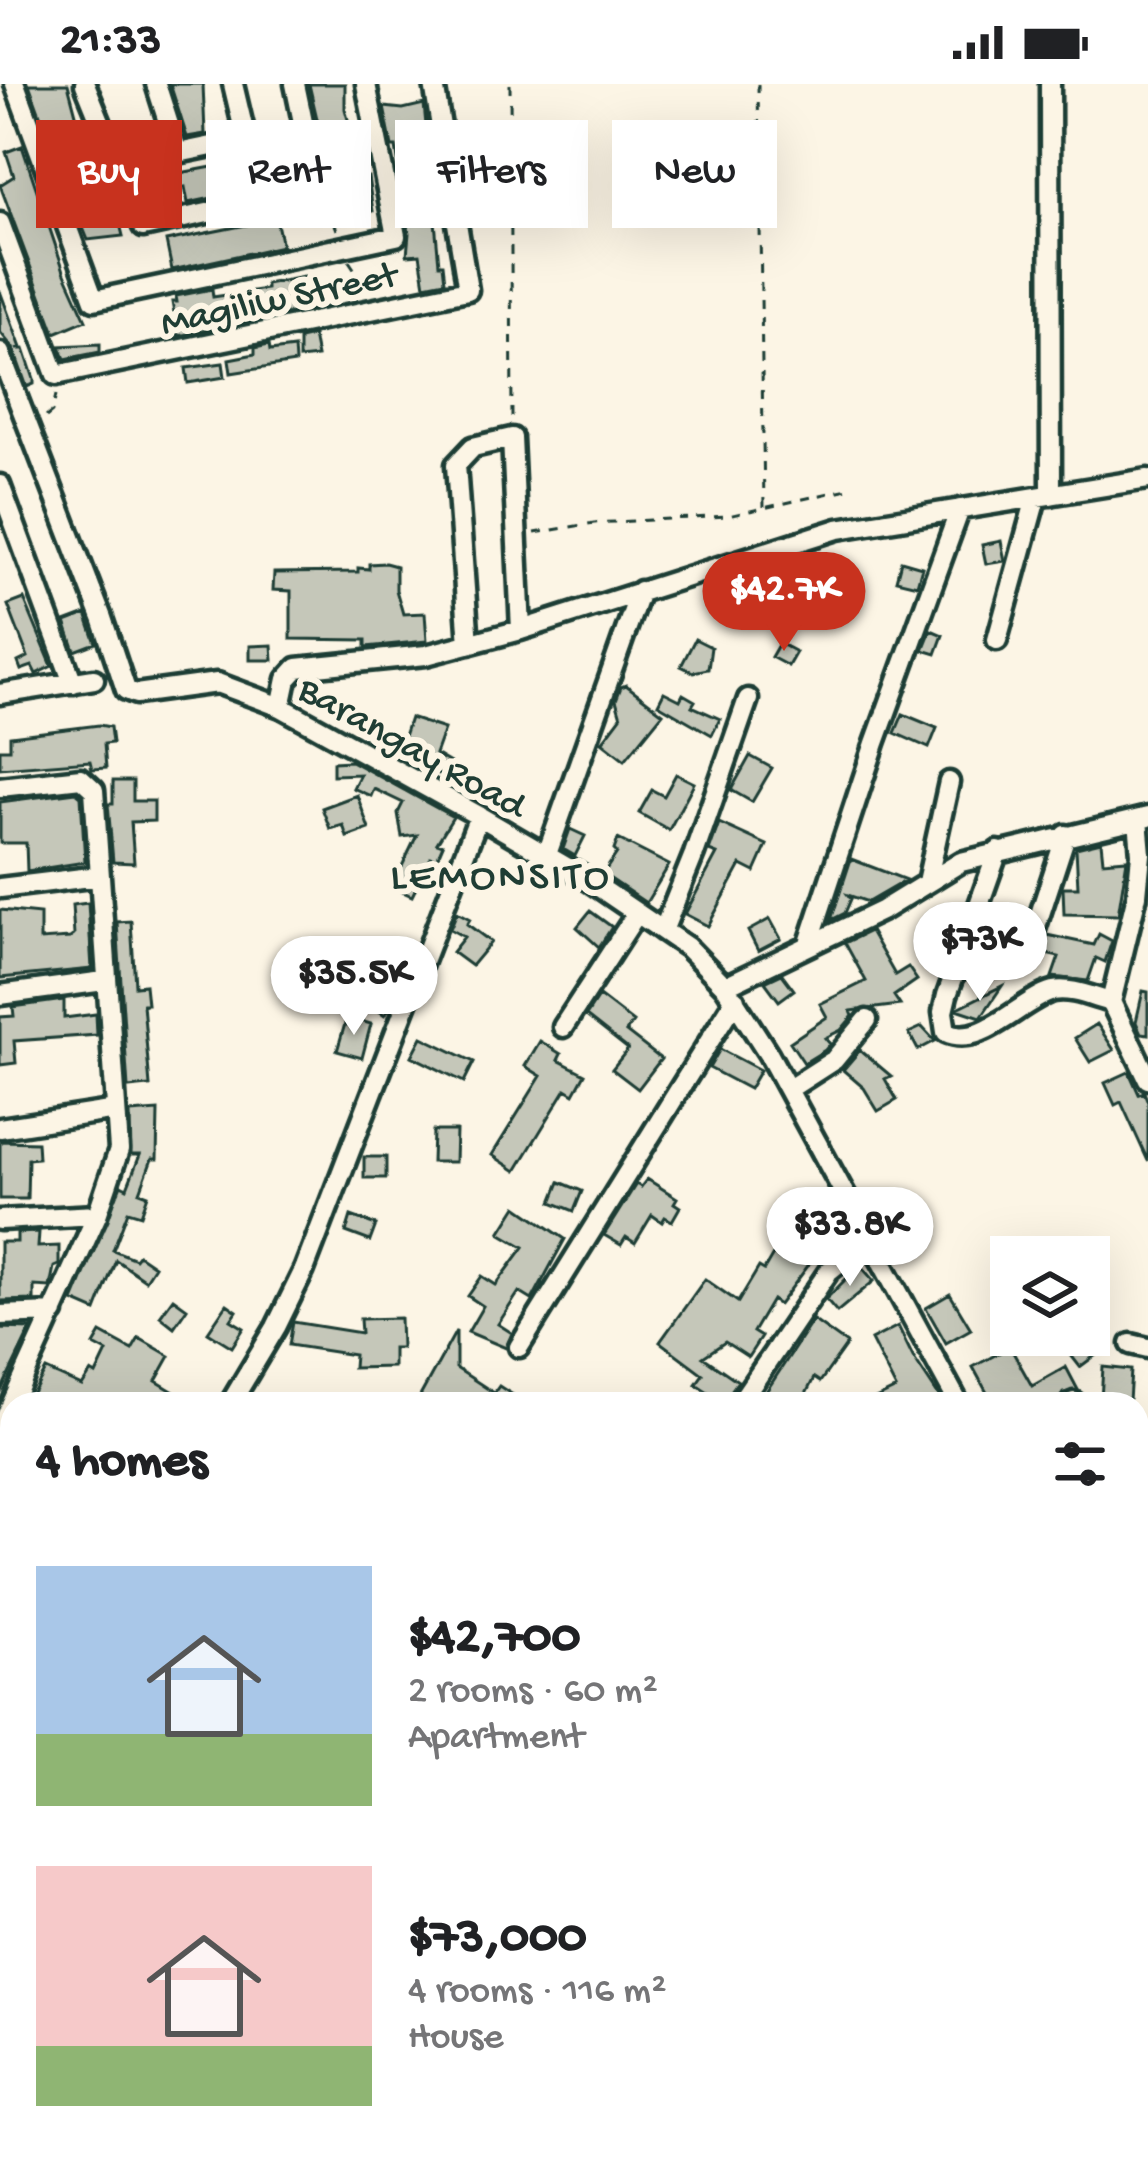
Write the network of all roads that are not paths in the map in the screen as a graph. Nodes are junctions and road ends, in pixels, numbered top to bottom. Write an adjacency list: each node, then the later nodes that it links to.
1 (15, 84): 6 (street)
2 (85, 84): 5 (street)
3 (156, 84): 4 (street)
4 (233, 84)
5 (295, 84)
6 (366, 84)
7 (434, 84): 9 (street, Magiliw Street)
8 (1050, 84): 13 (street)
9 (0, 223)
10 (0, 353): 24 (street, Barangay Road)
11 (1148, 479): 13 (street)
12 (0, 485): 21 (street)
13 (1044, 496): 14 (street); 17 (street)
14 (961, 509): 15 (street); 37 (street)
15 (640, 591): 16 (street); 31 (street)
16 (521, 630): 18 (street); 18 (street)
17 (997, 640)
18 (469, 644): 24 (street)
19 (0, 671): 22 (street)
20 (94, 680): 21 (street)
21 (73, 683): 22 (street)
22 (4, 693)
23 (748, 700): 36 (street)
24 (281, 707): 27 (street, Barangay Road)
25 (949, 782): 33 (street)
26 (0, 787): 32 (street)
27 (479, 816): 31 (street, Barangay Road); 56 (street)
28 (1143, 819): 29 (street); 42 (street)
29 (1066, 835): 30 (street); 38 (street)
30 (998, 851): 33 (street); 42 (street)
31 (546, 856): 35 (street, Barangay Road)
32 (98, 876): 34 (street); 39 (street)
33 (927, 882): 37 (street)
34 (0, 889)
35 (637, 913): 36 (street, Barangay Road); 44 (street)
36 (663, 931): 40 (street, Barangay Road)
37 (809, 943): 40 (street)
38 (1025, 960)
39 (104, 981): 41 (street); 47 (street)
40 (730, 993): 46 (street, Barangay Road); 54 (street)
41 (0, 995)
42 (1111, 1002): 45 (street)
43 (867, 1021): 46 (street)
44 (563, 1027)
45 (1148, 1077)
46 (789, 1089): 51 (street, Barangay Road)
47 (116, 1110): 48 (street); 49 (street)
48 (0, 1128)
49 (98, 1215): 50 (street); 52 (street)
50 (0, 1220)
51 (869, 1239): 57 (street); 58 (street, Barangay Road)
52 (54, 1313): 53 (street); 55 (street)
53 (0, 1315)
54 (518, 1347)
55 (18, 1392)
56 (237, 1392)
57 (747, 1392)
58 (952, 1392)

